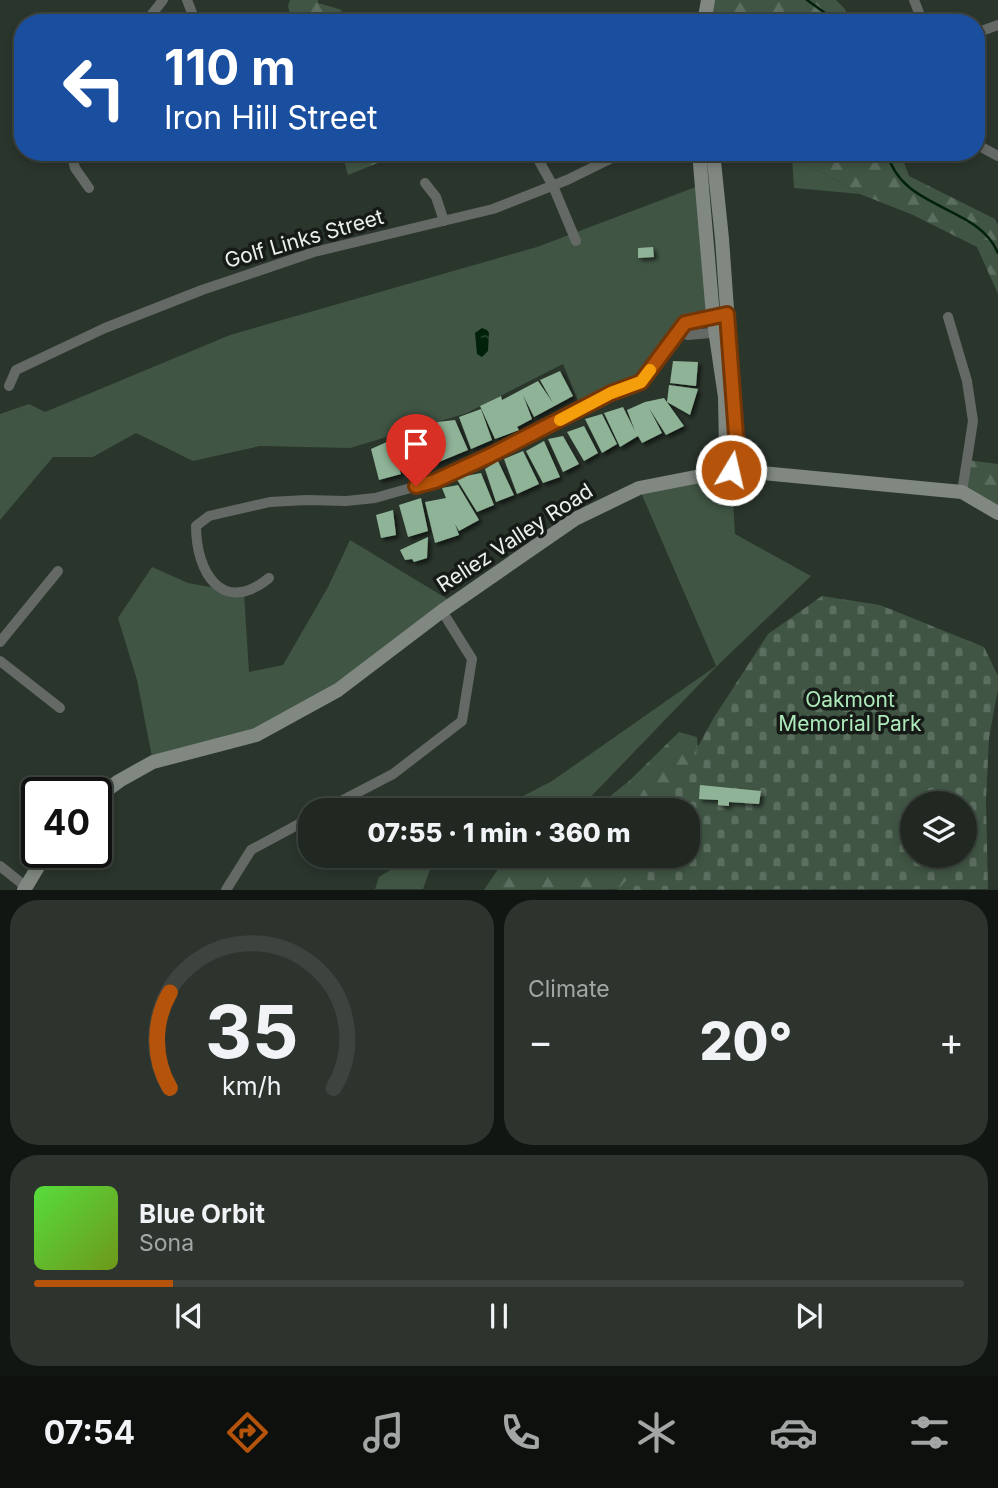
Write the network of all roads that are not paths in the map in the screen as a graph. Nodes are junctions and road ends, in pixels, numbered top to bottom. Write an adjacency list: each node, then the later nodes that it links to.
1 (163, 0): 2 (street)
2 (152, 14)
3 (73, 161): 10 (street)
4 (539, 161): 9 (street)
5 (605, 161): 9 (street, Golf Links Street)
6 (700, 161): 13 (main road)
7 (713, 161): 13 (main road)
8 (425, 183): 11 (street)
9 (553, 186): 11 (street, Golf Links Street); 12 (street)
10 (89, 188)
11 (444, 221): 17 (street, Golf Links Street)
12 (576, 241)
13 (720, 315): 15 (street); 16 (main road)
14 (948, 317): 19 (street)
15 (678, 332): 16 (street); 22 (street)
16 (722, 332): 18 (main road)
17 (9, 387)
18 (731, 470): 19 (main road, Reliez Valley Road); 23 (main road, Reliez Valley Road)
19 (962, 492): 20 (main road, Reliez Valley Road)
20 (998, 513)
21 (58, 571): 24 (street)
22 (269, 579)
23 (442, 611): 27 (main road, Reliez Valley Road); 28 (street)
24 (0, 642)
25 (0, 661): 26 (street)
26 (60, 708)
27 (112, 786)
28 (347, 798)
29 (298, 824): 33 (street)
30 (0, 866): 32 (street)
31 (37, 868): 32 (main road)
32 (24, 888)
33 (226, 890)

